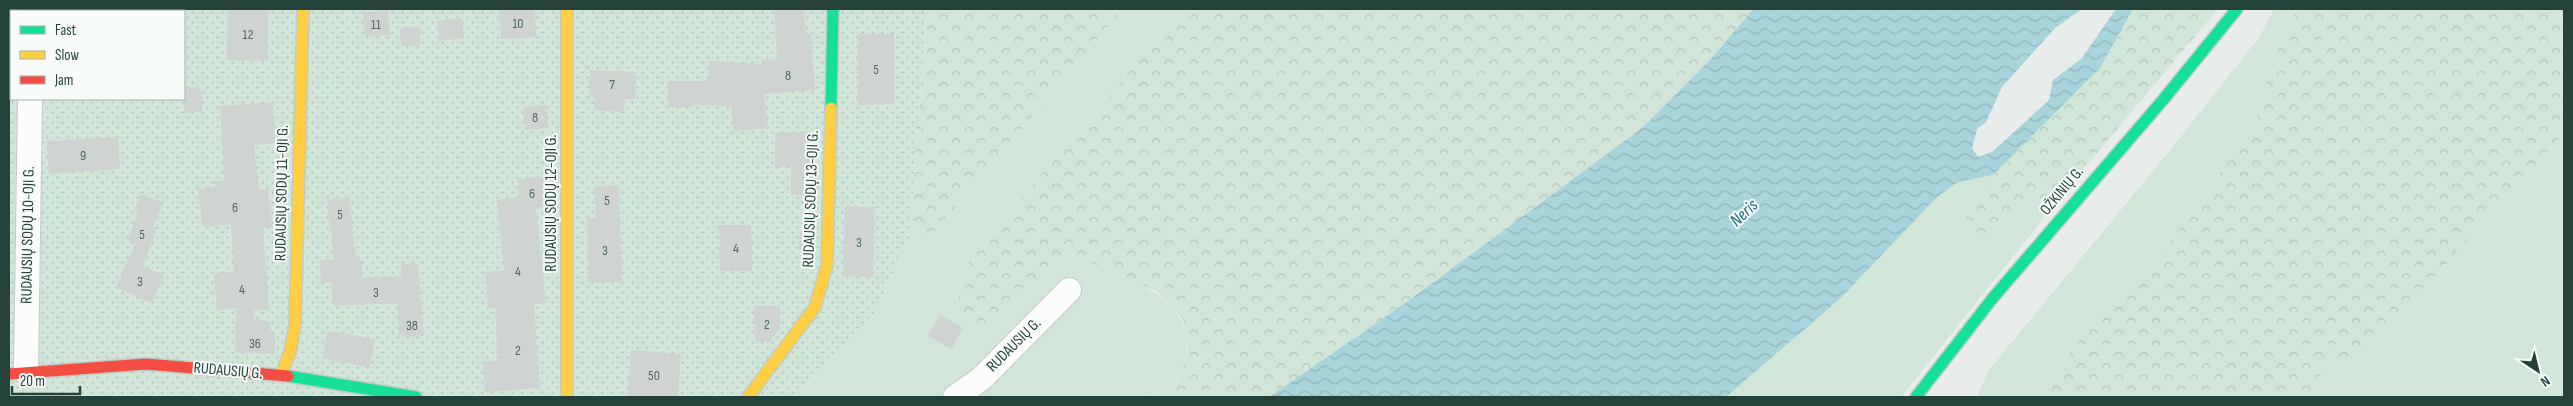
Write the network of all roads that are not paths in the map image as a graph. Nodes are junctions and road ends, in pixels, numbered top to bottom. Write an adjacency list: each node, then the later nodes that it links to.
1 (303, 9): 8 (street, RUDAUSIŲ SODŲ 11-OJI G.)
2 (567, 9): 10 (street, RUDAUSIŲ SODŲ 12-OJI G.)
3 (832, 9): 11 (street, RUDAUSIŲ SODŲ 13-OJI G.)
4 (2237, 9): 13 (street, OŽKINIŲ G.)
5 (30, 100): 7 (street, RUDAUSIŲ SODŲ 10-OJI G.)
6 (1069, 290): 12 (street, RUDAUSIŲ G.)
7 (18, 373): 8 (street, RUDAUSIŲ G.)
8 (281, 375): 9 (street, RUDAUSIŲ G.)
9 (416, 397)
10 (567, 397)
11 (748, 397)
12 (955, 397)
13 (1916, 397)

